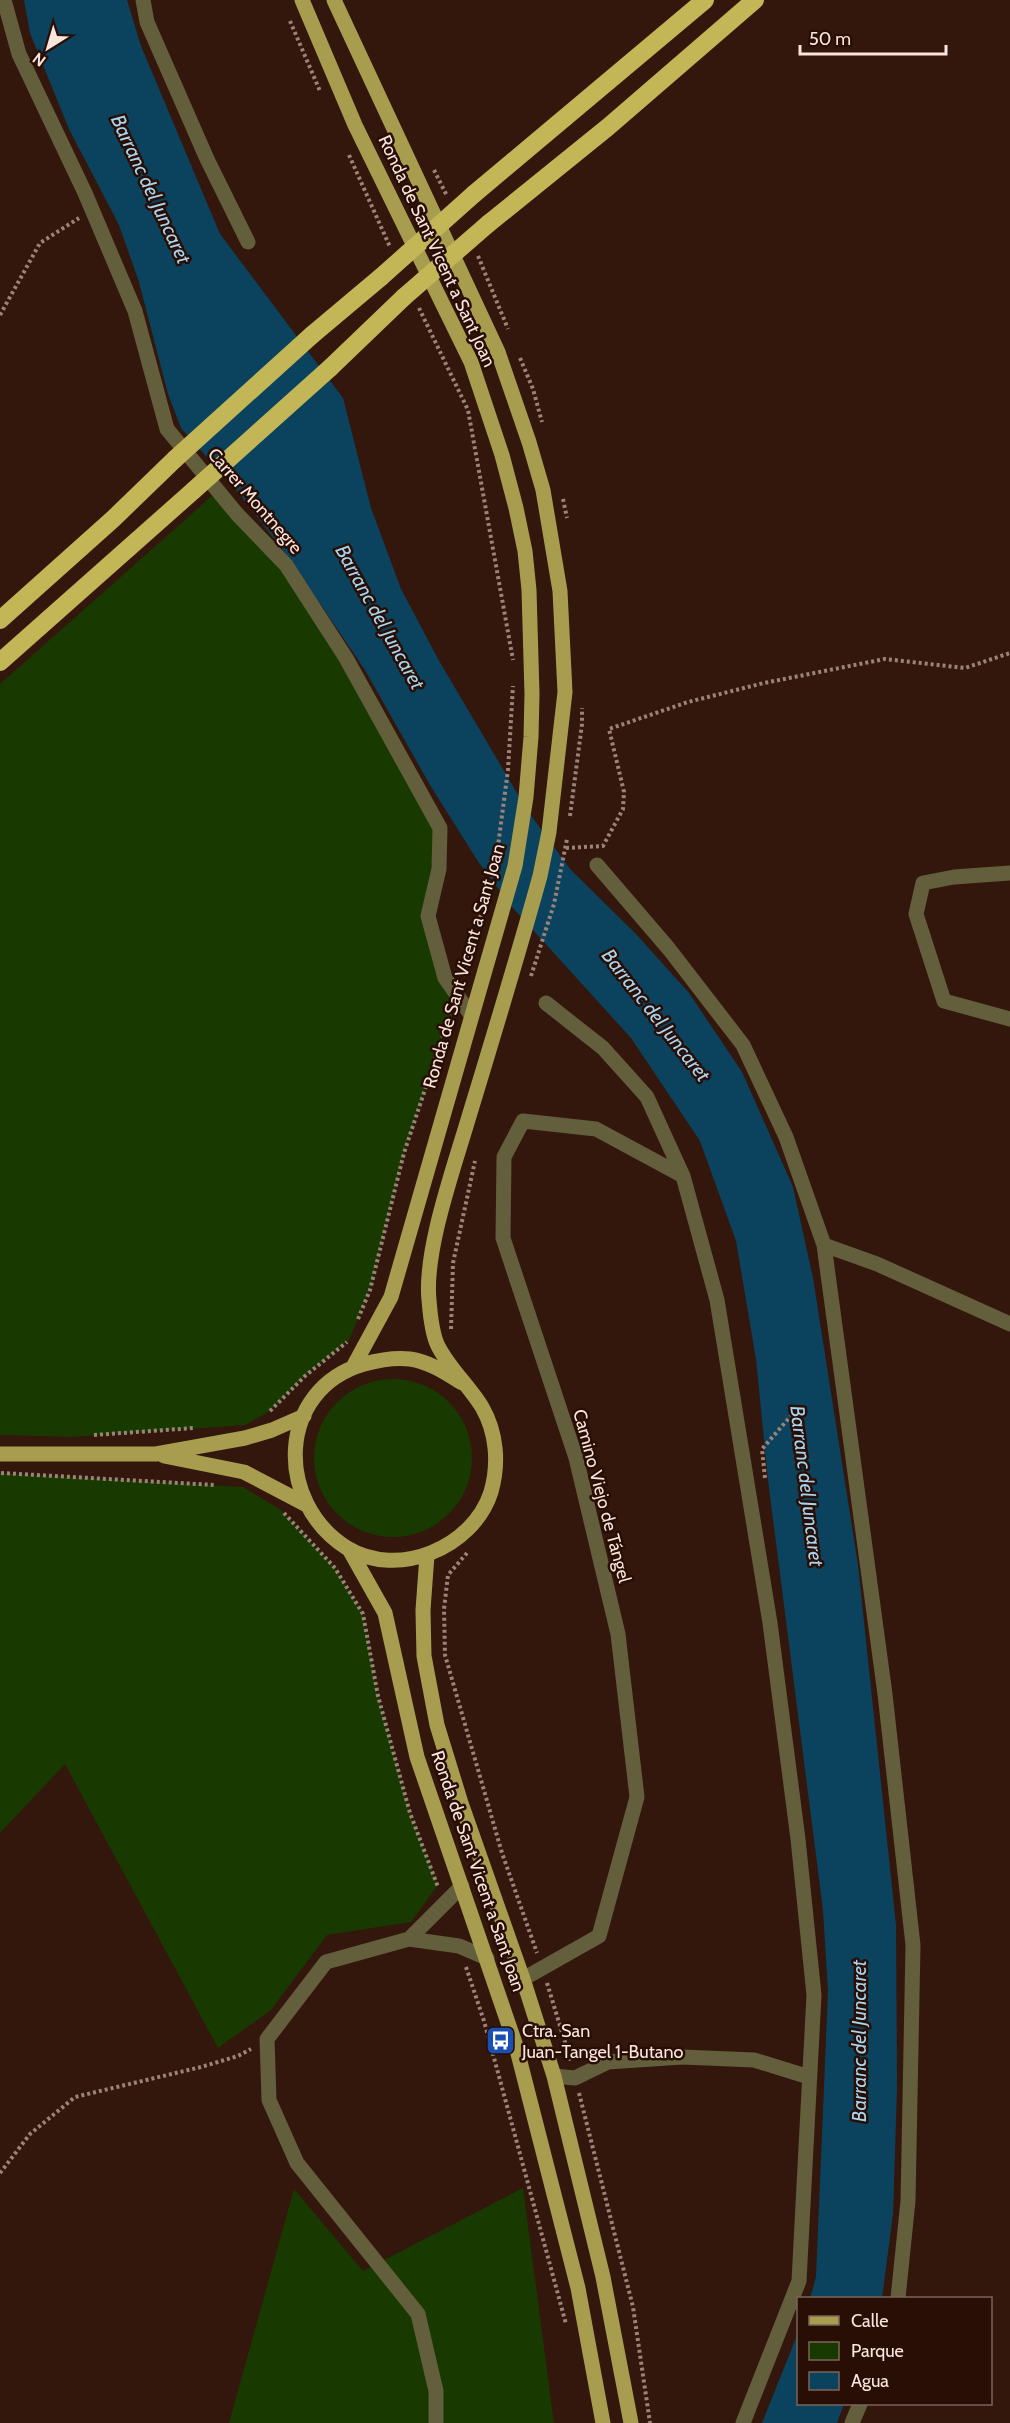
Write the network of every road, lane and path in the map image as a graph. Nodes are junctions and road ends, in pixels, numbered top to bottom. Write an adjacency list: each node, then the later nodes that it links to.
1 (4, 0): 10 (street, Carrer Montnegre)
2 (143, 0): 11 (street)
3 (302, 0): 25 (main road, Ronda de Sant Vicent a Sant Joan)
4 (334, 0): 33 (main road, Ronda de Sant Vicent a Sant Joan)
5 (705, 0): 15 (highway, bridge)
6 (755, 0): 13 (highway, bridge)
7 (290, 19): 8 (path)
8 (320, 92)
9 (344, 145): 12 (path)
10 (92, 210): 14 (path); 25 (street, Carrer Montnegre)
11 (248, 242)
12 (392, 251)
13 (410, 300): 17 (highway, bridge); 18 (path)
14 (0, 315)
15 (0, 620)
16 (1010, 653): 23 (path)
17 (0, 663)
18 (514, 669)
19 (513, 680): 22 (path)
20 (597, 865): 29 (street)
21 (1010, 873): 26 (street)
22 (478, 924)
23 (528, 986)
24 (546, 1003): 28 (street)
25 (471, 1015): 32 (main road, Ronda de Sant Vicent a Sant Joan)
26 (1010, 1019)
27 (476, 1153): 31 (path)
28 (683, 1176): 50 (street, Camino Viejo de Tángel); 54 (street)
29 (824, 1245): 30 (street); 57 (street)
30 (1010, 1324)
31 (452, 1334)
32 (353, 1367): 33 (main road, Ronda de Sant Vicent a Sant Joan); 35 (main road, Ronda de Sant Vicent a Sant Joan)
33 (462, 1383): 46 (main road, Ronda de Sant Vicent a Sant Joan)
34 (797, 1409): 41 (path)
35 (304, 1416): 39 (main road); 43 (main road, Ronda de Sant Vicent a Sant Joan)
36 (199, 1428): 37 (path)
37 (84, 1436)
38 (0, 1454): 39 (main road)
39 (156, 1454): 43 (main road)
40 (0, 1473): 42 (path)
41 (766, 1484)
42 (219, 1485)
43 (305, 1504): 44 (main road, Ronda de Sant Vicent a Sant Joan)
44 (349, 1549): 46 (main road, Ronda de Sant Vicent a Sant Joan); 47 (main road, Ronda de Sant Vicent a Sant Joan)
45 (468, 1552): 50 (path)
46 (427, 1555): 51 (main road, Ronda de Sant Vicent a Sant Joan)
47 (462, 1886): 48 (street); 49 (main road, Ronda de Sant Vicent a Sant Joan)
48 (409, 1939): 49 (street); 52 (street)
49 (487, 1958): 60 (main road, Ronda de Sant Vicent a Sant Joan)
50 (542, 1968): 51 (street, Camino Viejo de Tángel); 55 (path)
51 (523, 1979): 53 (main road, Ronda de Sant Vicent a Sant Joan)
52 (267, 2039): 56 (path); 59 (street)
53 (554, 2076): 55 (street); 61 (main road, Ronda de Sant Vicent a Sant Joan)
54 (809, 2077): 55 (street); 63 (street)
55 (575, 2078): 62 (path)
56 (0, 2173)
57 (898, 2297)
58 (859, 2405): 64 (street)
59 (436, 2423)
60 (603, 2423)
61 (631, 2423)
62 (650, 2423)
63 (744, 2423)
64 (852, 2423)

